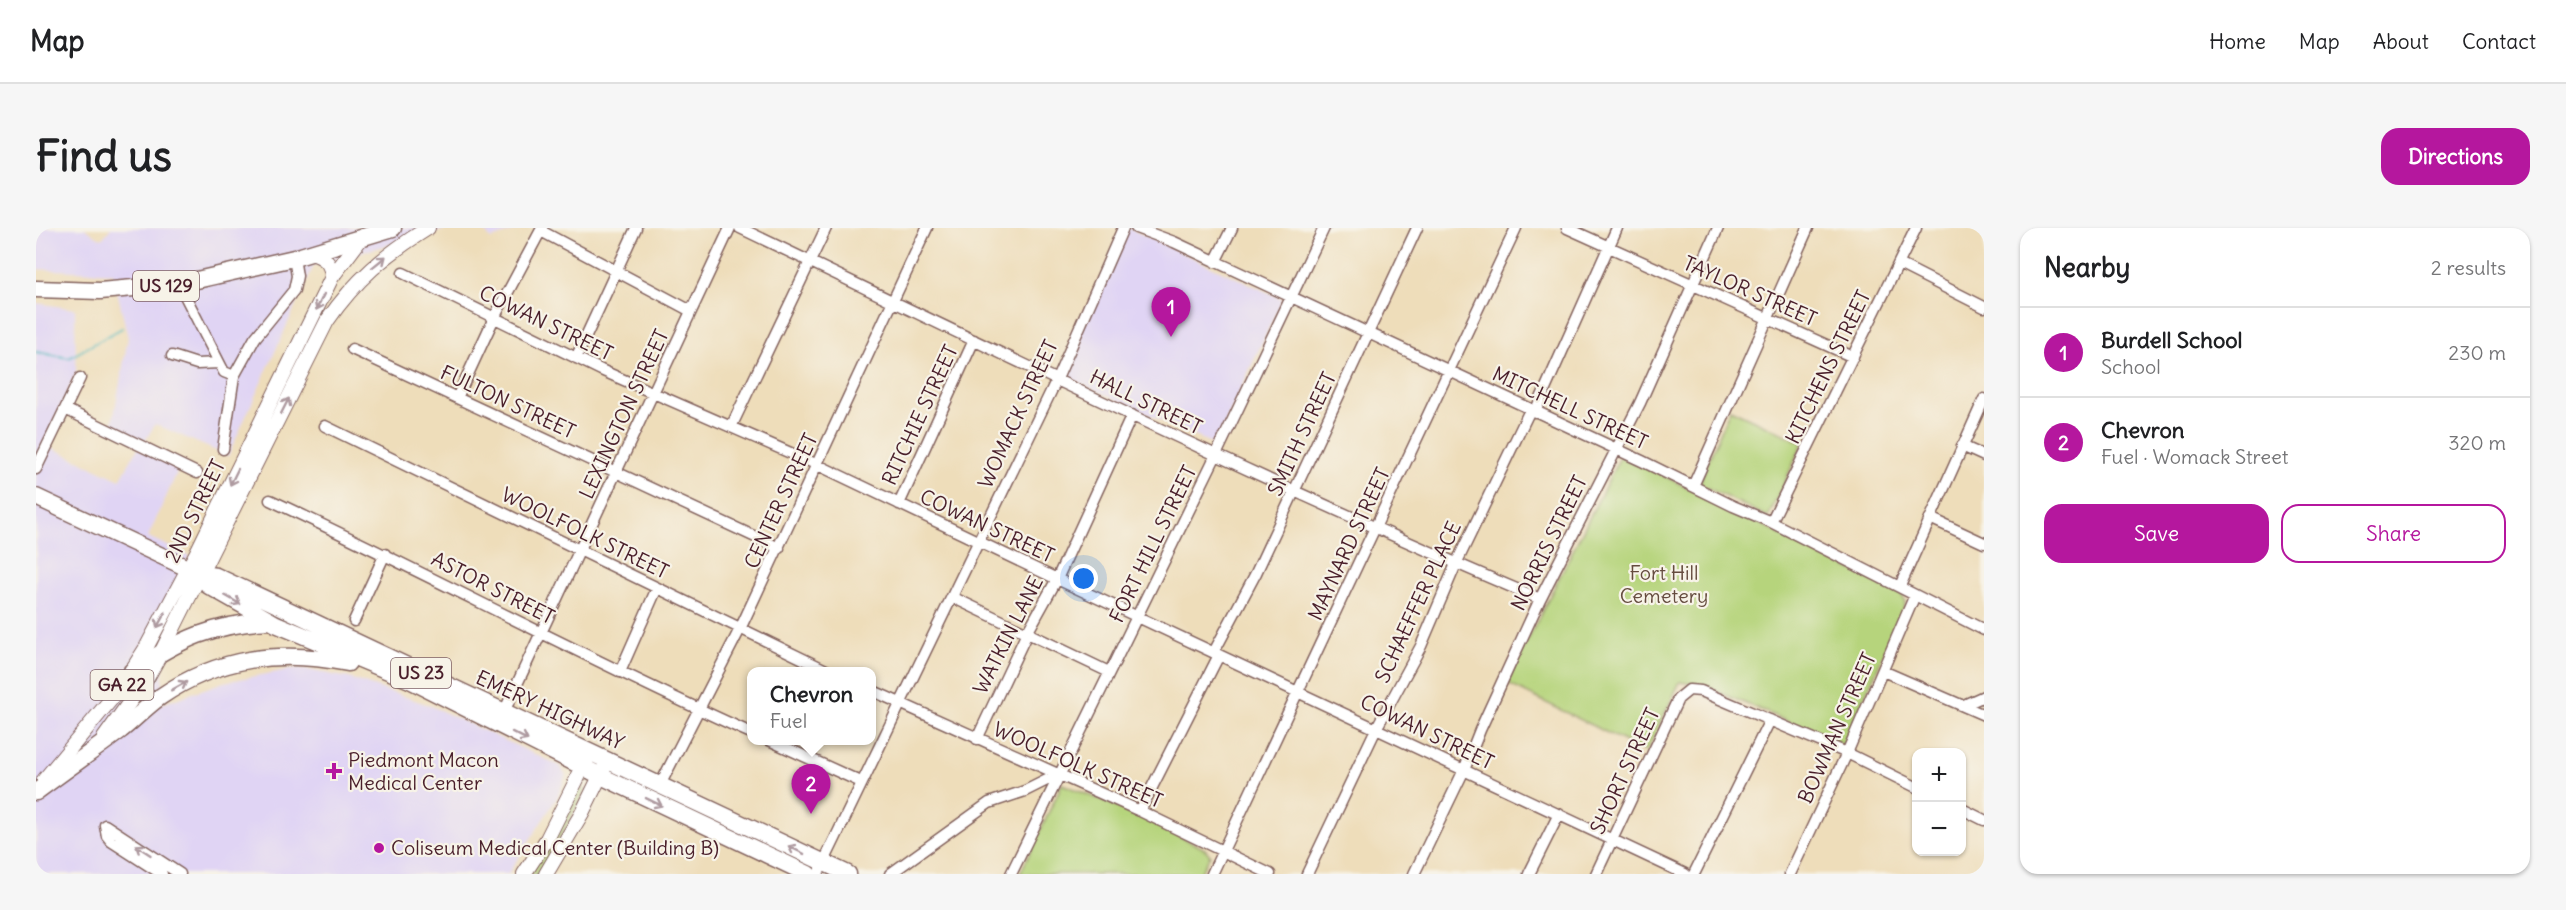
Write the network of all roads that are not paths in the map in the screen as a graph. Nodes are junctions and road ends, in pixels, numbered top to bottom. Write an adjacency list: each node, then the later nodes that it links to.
1 (393, 228): 20 (highway, US 129)
2 (428, 228): 81 (main road, 2ND STREET, one-way to 2)
3 (636, 228): 28 (street)
4 (730, 228): 36 (street, LEXINGTON STREET)
5 (740, 228): 24 (street, HALL STREET)
6 (826, 228): 24 (street)
7 (927, 228): 34 (street, CENTER STREET)
8 (1123, 228): 49 (street, WOMACK STREET)
9 (1139, 228): 25 (street, MITCHELL STREET)
10 (1232, 228): 25 (street)
11 (1324, 228): 33 (street, FORT HILL STREET)
12 (1417, 228): 39 (street, SMITH STREET)
13 (1516, 228): 46 (street, MAYNARD STREET)
14 (1567, 228): 21 (street, TAYLOR STREET)
15 (1617, 228): 21 (street, SCHAEFFER PLACE)
16 (1718, 228): 31 (street, NORRIS STREET)
17 (1808, 228): 38 (street)
18 (1916, 228): 26 (street, KITCHENS STREET)
19 (542, 229): 28 (street); 37 (street)
20 (365, 232): 22 (highway, US 129); 29 (main road, 2ND STREET)
21 (1608, 247): 31 (street, TAYLOR STREET); 54 (street, SCHAEFFER PLACE)
22 (312, 252): 23 (highway, US 129); 29 (main road)
23 (294, 258): 30 (highway, US 129); 47 (street)
24 (809, 261): 34 (street, HALL STREET); 56 (street)
25 (1215, 262): 33 (street, MITCHELL STREET)
26 (1899, 264): 35 (street); 43 (street, KITCHENS STREET)
27 (403, 273): 37 (street, COWAN STREET)
28 (616, 273): 36 (street); 44 (street)
29 (332, 277): 81 (main road, 2ND STREET, one-way to 81)
30 (179, 284): 32 (highway, US 129); 45 (street)
31 (1692, 284): 38 (street, TAYLOR STREET); 60 (street, NORRIS STREET)
32 (36, 289)
33 (1291, 297): 39 (street, MITCHELL STREET); 61 (street, FORT HILL STREET)
34 (893, 301): 40 (street, HALL STREET); 63 (street, CENTER STREET)
35 (1984, 307)
36 (691, 311): 50 (street, LEXINGTON STREET)
37 (494, 318): 44 (street, COWAN STREET); 51 (street)
38 (1769, 319): 43 (street, TAYLOR STREET); 67 (street)
39 (1369, 334): 46 (street, MITCHELL STREET); 68 (street, SMITH STREET)
40 (974, 340): 49 (street, HALL STREET); 71 (street, RITCHIE STREET)
41 (352, 350): 51 (street, FULTON STREET)
42 (172, 356): 45 (street)
43 (1853, 357): 73 (street, KITCHENS STREET)
44 (576, 358): 50 (street, COWAN STREET)
45 (219, 363): 47 (street)
46 (1449, 372): 54 (street, MITCHELL STREET); 74 (street, MAYNARD STREET)
47 (234, 376): 59 (street)
48 (80, 378): 53 (street)
49 (1057, 379): 55 (street, HALL STREET); 75 (street, WOMACK STREET)
50 (654, 393): 56 (street, COWAN STREET); 66 (street, LEXINGTON STREET)
51 (457, 398): 66 (street, FULTON STREET)
52 (1984, 399): 58 (street)
53 (65, 409): 64 (street); 65 (street)
54 (1533, 411): 60 (street, MITCHELL STREET); 80 (street, SCHAEFFER PLACE)
55 (1131, 415): 61 (street, HALL STREET); 82 (street, WATKIN LANE)
56 (732, 425): 63 (street, COWAN STREET)
57 (325, 426): 78 (street, WOOLFOLK STREET)
58 (1962, 446): 62 (street); 72 (street)
59 (223, 449)
60 (1616, 450): 67 (street, MITCHELL STREET); 87 (street, NORRIS STREET)
61 (1216, 455): 68 (street, HALL STREET); 88 (street, FORT HILL STREET)
62 (1984, 456)
63 (818, 465): 71 (street, COWAN STREET); 77 (street, CENTER STREET)
64 (36, 469)
65 (197, 473)
66 (617, 473): 77 (street, FULTON STREET); 78 (street, LEXINGTON STREET)
67 (1693, 486): 73 (street, MITCHELL STREET)
68 (1294, 490): 74 (street, HALL STREET); 97 (street, SMITH STREET)
69 (36, 497): 81 (highway, EMERY HIGHWAY / US 23)
70 (270, 500): 79 (street, ASTOR STREET)
71 (899, 504): 75 (street, COWAN STREET)
72 (1930, 518): 76 (street); 83 (street)
73 (1771, 522): 83 (street, MITCHELL STREET)
74 (1376, 528): 80 (street, HALL STREET); 104 (street, MAYNARD STREET)
75 (978, 542): 82 (street, COWAN STREET); 86 (street, WOMACK STREET)
76 (1984, 543)
77 (779, 548): 92 (street, CENTER STREET)
78 (580, 551): 84 (street, WOOLFOLK STREET); 94 (street, LEXINGTON STREET)
79 (385, 554): 91 (street); 94 (street, ASTOR STREET)
80 (1456, 564): 87 (street, HALL STREET); 113 (street, SCHAEFFER PLACE)
81 (194, 571): 89 (highway, EMERY HIGHWAY / US 23); 90 (highway, EMERY HIGHWAY / US 23, one-way to 90); 96 (main road, 2ND STREET / GA 22); 99 (main road, 2ND STREET / GA 22, one-way to 99)
82 (1057, 579): 88 (street, COWAN STREET); 95 (street, WATKIN LANE)
83 (1900, 586): 85 (street, MITCHELL STREET)
84 (657, 588): 92 (street, WOOLFOLK STREET); 101 (street)
85 (1915, 595): 93 (street, MITCHELL STREET); 100 (street, BOWMAN STREET)
86 (952, 597): 95 (street); 107 (street, WOMACK STREET)
87 (1540, 599): 121 (street, NORRIS STREET)
88 (1137, 616): 97 (street, COWAN STREET); 102 (street, FORT HILL STREET)
89 (304, 618): 90 (highway); 110 (highway, EMERY HIGHWAY / US 23)
90 (270, 621): 96 (highway); 103 (highway, EMERY HIGHWAY / US 23)
91 (354, 621)
92 (741, 627): 98 (street, WOOLFOLK STREET); 109 (street, CENTER STREET)
93 (1984, 630)
94 (541, 632): 101 (street, ASTOR STREET); 110 (street, LEXINGTON STREET)
95 (1027, 633): 102 (street); 115 (street, WATKIN LANE)
96 (162, 651): 99 (highway); 117 (main road, 2ND STREET / GA 22)
97 (1216, 654): 104 (street, COWAN STREET); 130 (street, SMITH STREET)
98 (821, 667)
99 (132, 670): 127 (main road, 2ND STREET / GA 22)
100 (1883, 671): 108 (street); 118 (street, BOWMAN STREET)
101 (620, 672): 109 (street, ASTOR STREET)
102 (1109, 672): 122 (street, FORT HILL STREET)
103 (410, 680): 117 (highway, one-way to 103); 119 (highway, EMERY HIGHWAY / US 23, one-way to 119)
104 (1299, 691): 113 (street, COWAN STREET); 135 (street, MAYNARD STREET)
105 (876, 692): 107 (street, WOOLFOLK STREET)
106 (1984, 696): 108 (street)
107 (899, 703): 115 (street, WOOLFOLK STREET); 124 (street, WOMACK STREET)
108 (1964, 705): 111 (street)
109 (699, 709): 114 (street, ASTOR STREET); 125 (street, CENTER STREET)
110 (504, 712): 119 (highway, EMERY HIGHWAY / US 23)
111 (1984, 715)
112 (1770, 720): 118 (street); 134 (street, SHORT STREET); 152 (street)
113 (1377, 727): 121 (street, COWAN STREET); 147 (street, SCHAEFFER PLACE)
114 (747, 731)
115 (977, 739): 122 (street, WOOLFOLK STREET)
116 (778, 745): 124 (street)
117 (99, 746): 127 (highway)
118 (1847, 753): 126 (street); 153 (street, BOWMAN STREET)
119 (587, 760): 120 (highway, EMERY HIGHWAY / US 23); 123 (highway, EMERY HIGHWAY / US 23); 139 (main road)
120 (608, 760): 123 (main road); 125 (highway, EMERY HIGHWAY / US 23)
121 (1464, 770): 132 (street, COWAN STREET); 148 (street, NORRIS STREET)
122 (1058, 775): 128 (street); 129 (street, FORT HILL STREET); 130 (street, WOOLFOLK STREET)
123 (601, 776): 140 (main road); 141 (highway, EMERY HIGHWAY / US 23, one-way to 141)
124 (861, 782): 136 (street, WOMACK STREET)
125 (660, 785): 136 (highway, EMERY HIGHWAY / US 23, one-way to 125)
126 (1912, 785)
127 (36, 790)
128 (1025, 791): 129 (street); 143 (street)
129 (1047, 798): 144 (street, FORT HILL STREET)
130 (1140, 811): 135 (street, WOOLFOLK STREET)
131 (1966, 811): 133 (street)
132 (1559, 814): 134 (street, COWAN STREET); 149 (street)
133 (1984, 820)
134 (1612, 838): 150 (street, SHORT STREET); 151 (street, COWAN STREET)
135 (1223, 851): 145 (street, MAYNARD STREET); 146 (street, WOOLFOLK STREET)
136 (820, 868): 142 (highway, EMERY HIGHWAY / US 23)
137 (162, 874): 138 (street, one-way to 137)
138 (180, 874)
139 (524, 874)
140 (546, 874)
141 (808, 874)
142 (848, 874)
143 (890, 874)
144 (1011, 874)
145 (1212, 874)
146 (1270, 874)
147 (1307, 874)
148 (1414, 874)
149 (1529, 874)
150 (1596, 874)
151 (1685, 874)
152 (1694, 874)
153 (1790, 874)

